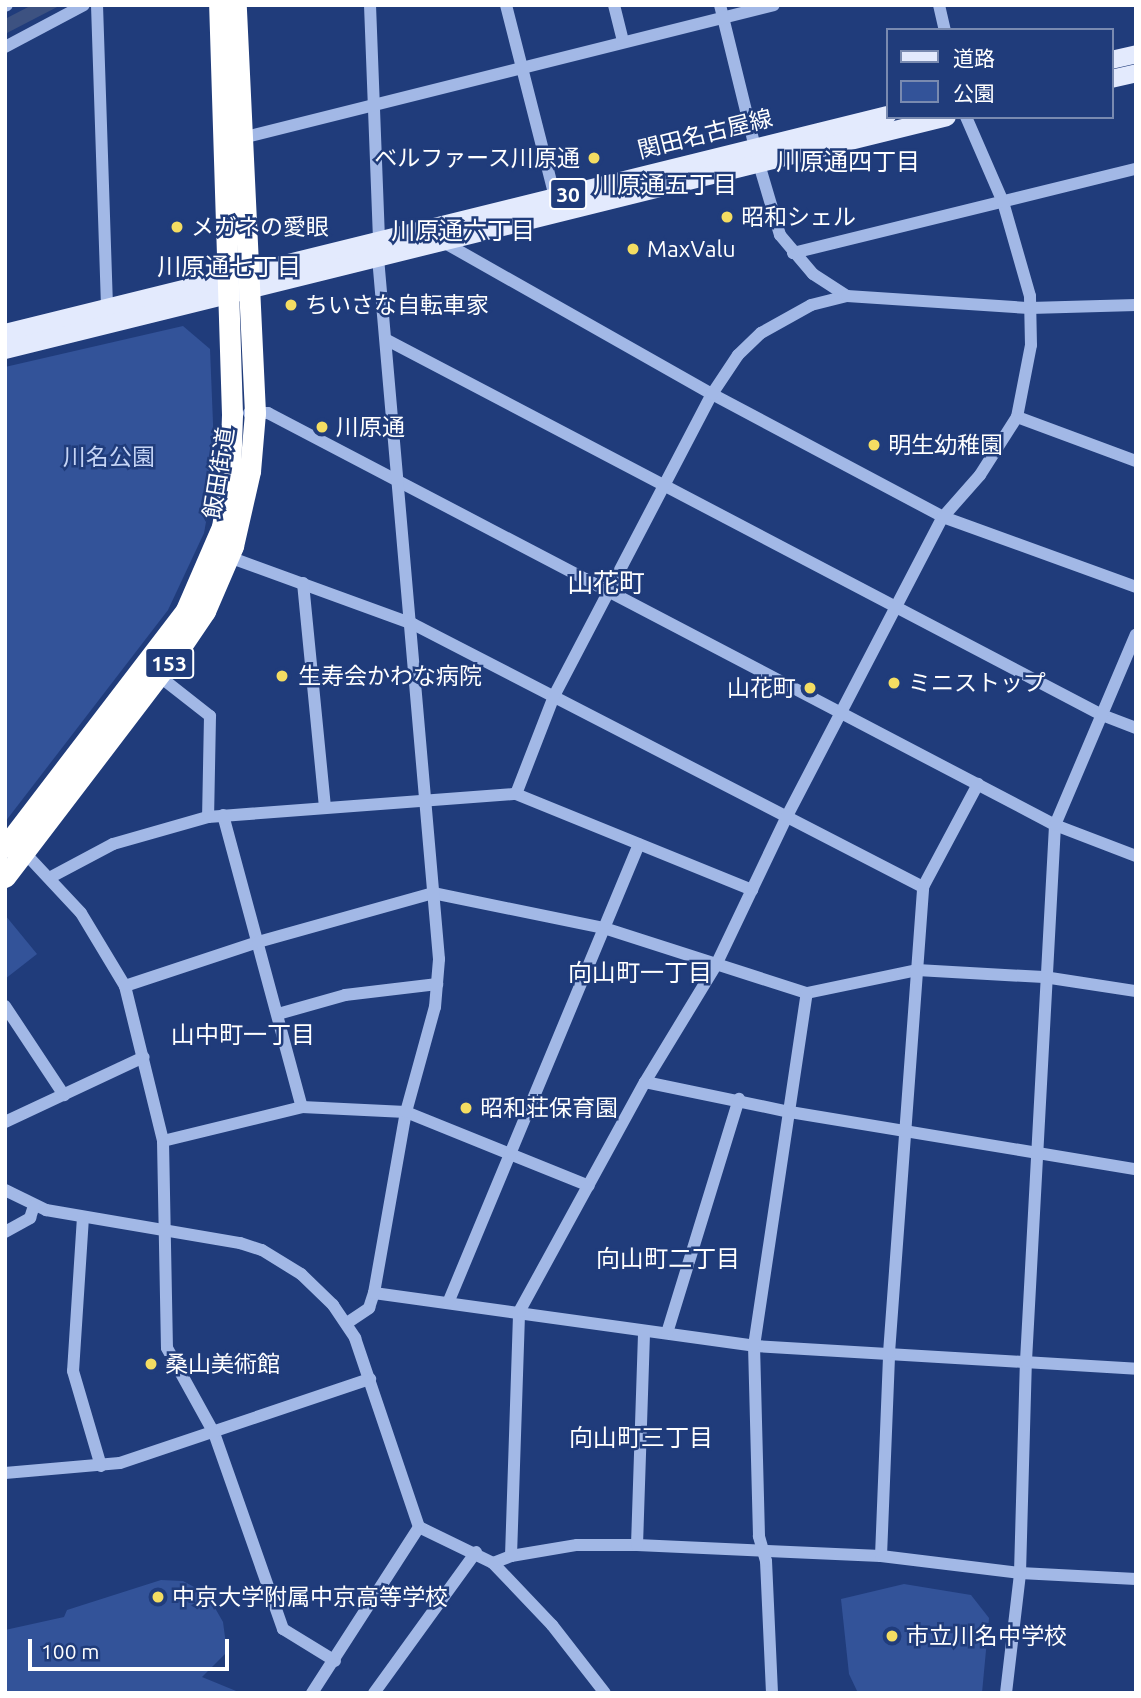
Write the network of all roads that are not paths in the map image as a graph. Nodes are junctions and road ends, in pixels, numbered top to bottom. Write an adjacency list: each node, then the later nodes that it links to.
1 (85, 5): 13 (street)
2 (97, 5): 35 (street)
3 (219, 5): 32 (highway, 飯田街道 / 153)
4 (236, 5): 23 (highway, 飯田街道 / 153)
5 (370, 5): 19 (street)
6 (506, 5): 16 (street)
7 (614, 5): 12 (street)
8 (774, 5): 10 (street)
9 (939, 5): 11 (street)
10 (722, 11): 12 (street); 24 (street)
11 (945, 28)
12 (623, 43): 16 (street)
13 (5, 47)
14 (1136, 54): 15 (main road)
15 (1113, 60)
16 (522, 68): 19 (street); 27 (street)
17 (1136, 73): 18 (main road)
18 (1113, 79)
19 (374, 106): 23 (street); 29 (street)
20 (886, 115): 24 (main road, 関田名古屋線 / 30)
21 (937, 119): 24 (main road, 関田名古屋線 / 30)
22 (968, 119): 26 (street)
23 (242, 138): 31 (highway, 飯田街道 / 153)
24 (757, 156): 27 (main road, 関田名古屋線 / 30); 30 (street)
25 (1136, 169): 26 (street)
26 (1003, 202): 30 (street); 36 (street)
27 (557, 205): 28 (main road, 関田名古屋線 / 30); 29 (main road, 関田名古屋線 / 30)
28 (445, 243): 29 (main road, 関田名古屋線 / 30); 40 (street)
29 (379, 248): 31 (main road, 関田名古屋線 / 30); 38 (street)
30 (793, 253): 33 (street)
31 (248, 281): 32 (main road, 関田名古屋線 / 30); 41 (highway, 飯田街道 / 153)
32 (225, 287): 35 (main road, 関田名古屋線 / 30); 39 (main road, 関田名古屋線 / 30); 42 (highway, 飯田街道 / 153)
33 (847, 296): 36 (street); 40 (street)
34 (1136, 306): 36 (street)
35 (107, 309): 37 (main road, 関田名古屋線 / 30)
36 (1030, 309): 43 (street)
37 (5, 333)
38 (387, 340): 45 (street); 46 (street)
39 (5, 350)
40 (712, 394): 46 (street); 47 (street)
41 (255, 413): 42 (street); 45 (street); 48 (highway, 飯田街道 / 153)
42 (232, 414): 69 (highway, 飯田街道 / 153)
43 (1017, 417): 44 (street); 47 (street)
44 (1136, 461)
45 (400, 482): 51 (street); 53 (street)
46 (664, 484): 51 (street); 52 (street)
47 (943, 517): 50 (street); 52 (street)
48 (229, 557): 49 (street); 55 (highway, 飯田街道 / 153)
49 (303, 583): 53 (street); 63 (street)
50 (1136, 587)
51 (610, 591): 56 (street); 57 (street)
52 (897, 606): 57 (street); 58 (street)
53 (413, 624): 56 (street); 62 (street)
54 (1136, 634): 58 (street)
55 (159, 676): 65 (street); 69 (highway, 飯田街道 / 153)
56 (554, 696): 61 (street); 66 (street)
57 (842, 714): 60 (street); 66 (street)
58 (1102, 715): 59 (street); 67 (street)
59 (1136, 728)
60 (978, 784): 67 (street); 73 (street)
61 (516, 794): 62 (street); 68 (street)
62 (428, 800): 63 (street); 75 (street)
63 (325, 807): 64 (street)
64 (223, 815): 65 (street); 77 (street)
65 (208, 817): 72 (street)
66 (786, 818): 73 (street); 74 (street)
67 (1055, 825): 70 (street); 80 (street)
68 (639, 844): 74 (street); 76 (street)
69 (15, 850): 71 (highway, 飯田街道 / 153); 72 (street)
70 (1136, 856)
71 (5, 877)
72 (51, 877): 82 (street)
73 (923, 887): 79 (street)
74 (752, 890): 78 (street)
75 (433, 893): 76 (street); 77 (street); 81 (street)
76 (604, 928): 78 (street); 98 (street)
77 (258, 942): 82 (street); 86 (street)
78 (716, 965): 84 (street); 88 (street)
79 (917, 970): 80 (street); 84 (street); 95 (street)
80 (1044, 977): 83 (street); 97 (street)
81 (437, 984): 86 (street); 92 (street)
82 (125, 986): 87 (street)
83 (1136, 990)
84 (807, 993): 93 (street)
85 (5, 1006): 89 (street)
86 (278, 1014): 91 (street)
87 (144, 1057): 89 (street); 96 (street)
88 (645, 1082): 90 (street); 100 (street)
89 (64, 1095): 94 (street)
90 (739, 1099): 93 (street); 111 (street)
91 (302, 1107): 92 (street); 96 (street)
92 (406, 1112): 98 (street); 106 (street)
93 (790, 1112): 95 (street); 112 (street)
94 (5, 1122)
95 (904, 1129): 97 (street); 113 (street)
96 (163, 1140): 104 (street)
97 (1040, 1153): 99 (street); 114 (street)
98 (509, 1155): 100 (street); 107 (street)
99 (1136, 1169)
100 (589, 1186): 108 (street)
101 (5, 1190): 102 (street)
102 (34, 1206): 103 (street); 105 (street)
103 (83, 1217): 104 (street); 118 (street)
104 (164, 1230): 109 (street); 117 (street)
105 (5, 1232)
106 (374, 1293): 107 (street); 109 (street)
107 (448, 1303): 108 (street)
108 (519, 1312): 110 (street); 124 (street)
109 (347, 1323): 116 (street)
110 (644, 1331): 111 (street); 121 (street)
111 (667, 1333): 112 (street)
112 (754, 1346): 113 (street); 122 (street)
113 (889, 1353): 114 (street); 125 (street)
114 (1026, 1361): 115 (street); 127 (street)
115 (1136, 1368)
116 (370, 1378): 117 (street); 120 (street)
117 (214, 1433): 118 (street); 129 (street)
118 (102, 1466): 119 (street)
119 (5, 1473)
120 (419, 1527): 123 (street); 129 (street)
121 (636, 1545): 122 (street); 124 (street)
122 (763, 1548): 125 (street); 133 (street)
123 (476, 1552): 126 (street); 131 (street)
124 (511, 1556): 126 (street)
125 (881, 1556): 127 (street)
126 (493, 1563): 132 (street)
127 (1020, 1573): 128 (street); 134 (street)
128 (1136, 1578)
129 (334, 1661): 130 (street)
130 (312, 1693)
131 (374, 1693)
132 (605, 1693)
133 (772, 1693)
134 (1006, 1693)

